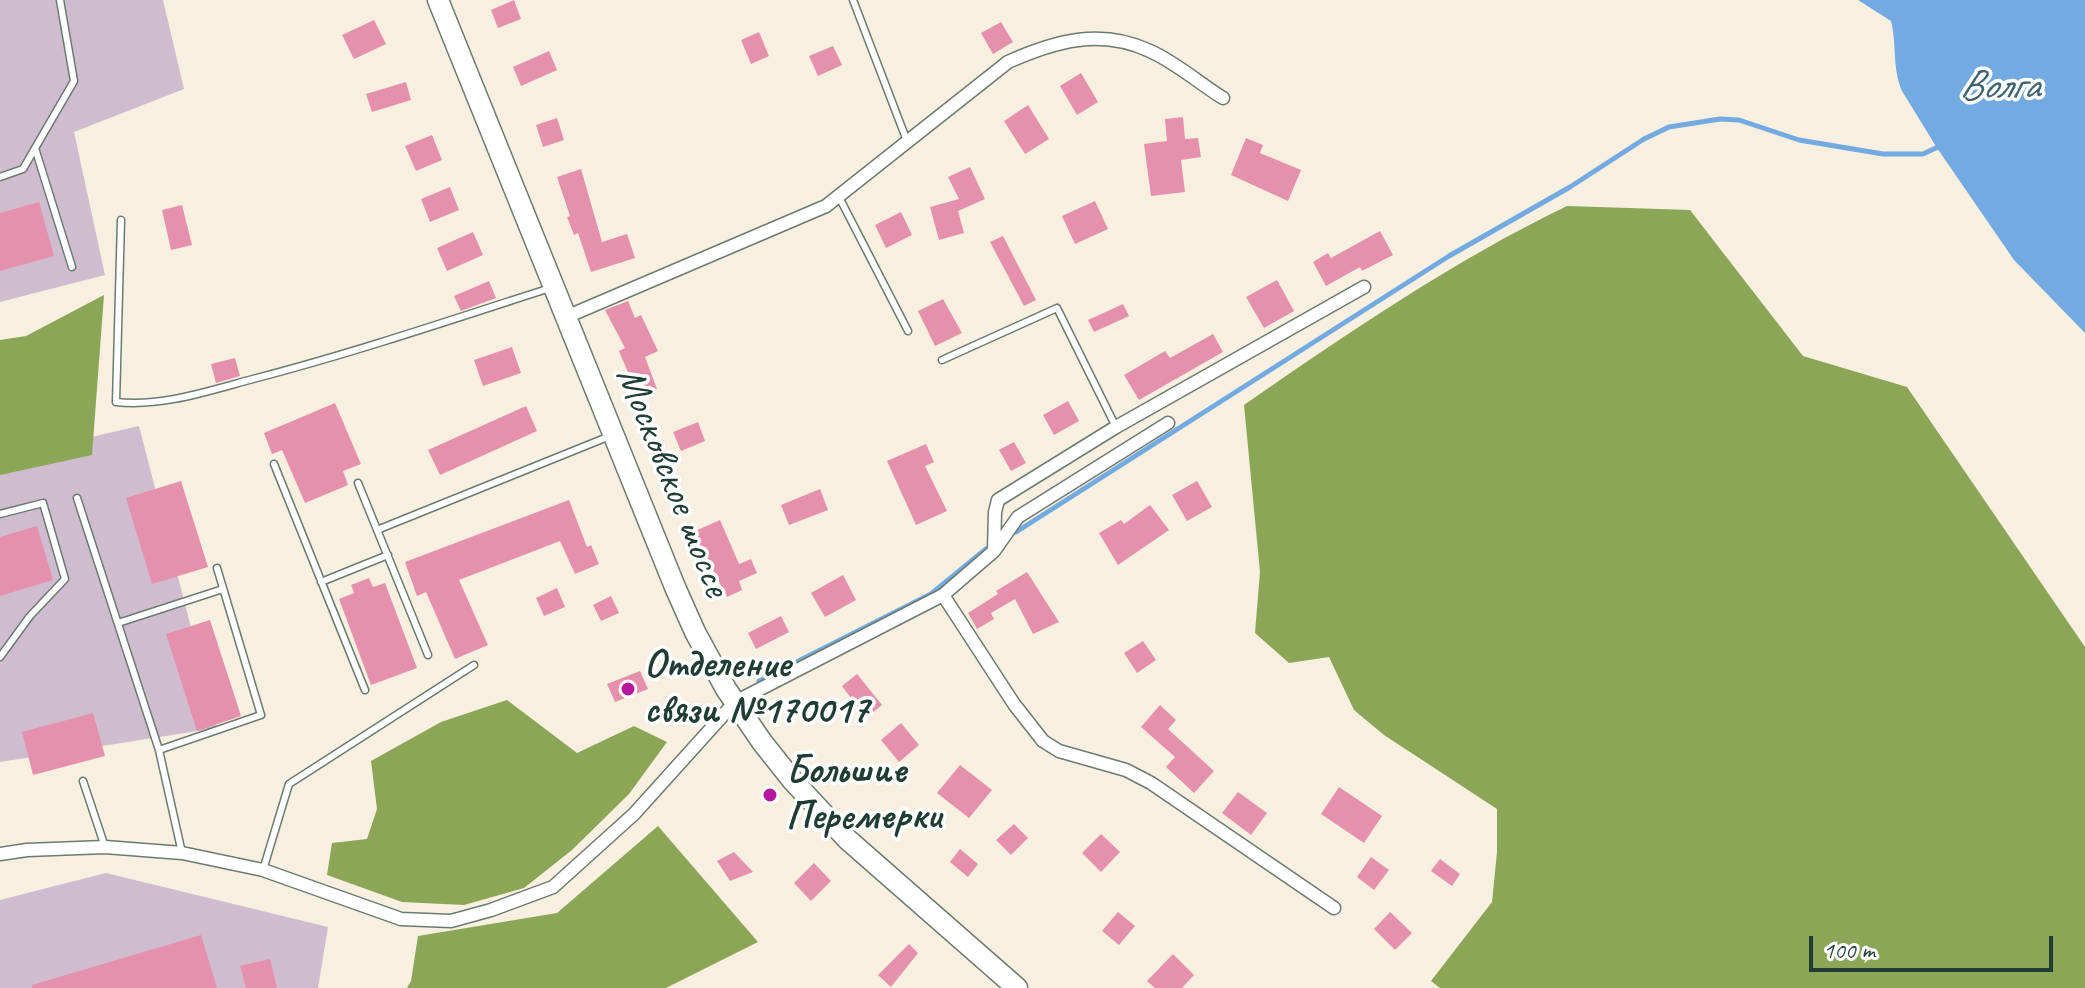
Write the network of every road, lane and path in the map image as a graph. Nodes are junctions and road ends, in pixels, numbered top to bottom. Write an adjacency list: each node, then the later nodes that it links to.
1 (60, 0): 6 (lane)
2 (438, 0): 11 (main road, Московское шоссе)
3 (853, 0): 5 (lane)
4 (1223, 98): 5 (street)
5 (907, 141): 8 (street)
6 (35, 148): 7 (lane); 10 (lane)
7 (0, 177)
8 (838, 195): 13 (street); 14 (lane)
9 (121, 220): 11 (lane)
10 (72, 267)
11 (554, 287): 13 (main road, Московское шоссе)
12 (1364, 287): 17 (street)
13 (566, 317): 18 (main road, Московское шоссе)
14 (908, 331)
15 (942, 360): 17 (lane)
16 (1168, 423): 24 (street)
17 (1116, 427): 24 (street)
18 (614, 435): 23 (lane); 35 (main road, Московское шоссе)
19 (274, 464): 27 (lane)
20 (358, 483): 23 (lane)
21 (77, 498): 30 (lane)
22 (0, 514): 32 (lane)
23 (377, 530): 25 (lane)
24 (994, 551): 29 (street)
25 (388, 555): 27 (lane); 31 (lane)
26 (217, 568): 28 (lane)
27 (321, 582): 34 (lane)
28 (223, 589): 30 (lane); 36 (lane)
29 (943, 595): 35 (street); 42 (street)
30 (118, 623): 36 (lane)
31 (428, 655)
32 (0, 657)
33 (474, 665): 41 (lane)
34 (365, 690)
35 (735, 702): 41 (street); 43 (main road, Московское шоссе)
36 (159, 750): 39 (lane)
37 (83, 781): 38 (lane)
38 (105, 847): 39 (street); 40 (street)
39 (182, 853): 41 (street)
40 (0, 854)
41 (263, 870)
42 (1334, 908)
43 (1017, 988)

